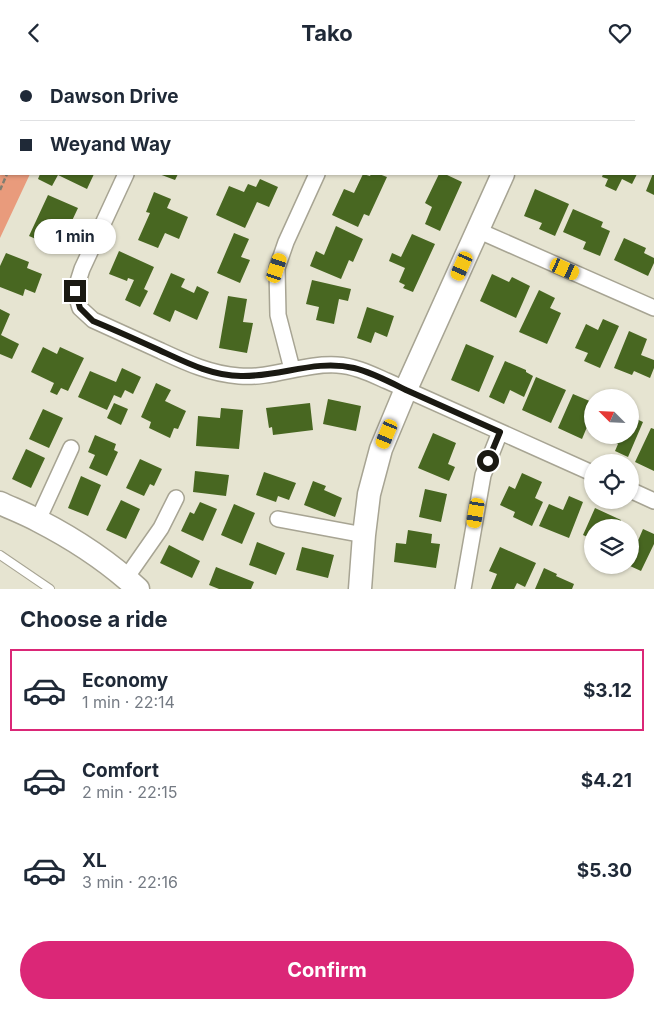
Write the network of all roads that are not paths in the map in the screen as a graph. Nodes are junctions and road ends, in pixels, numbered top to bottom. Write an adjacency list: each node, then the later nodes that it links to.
1 (126, 175): 6 (street)
2 (317, 175): 6 (street)
3 (503, 175): 4 (street)
4 (477, 230): 5 (street); 7 (street)
5 (654, 308)
6 (292, 369): 7 (street)
7 (406, 389): 8 (street); 17 (street)
8 (500, 432): 10 (street); 22 (street)
9 (71, 448): 16 (street)
10 (584, 469)
11 (639, 494): 13 (street)
12 (176, 499): 19 (street)
13 (654, 501)
14 (0, 503): 16 (street)
15 (278, 519): 17 (street)
16 (38, 520): 19 (street)
17 (364, 535): 21 (street)
18 (0, 555): 20 (lane)
19 (132, 583)
20 (50, 589)
21 (360, 589)
22 (463, 589)

